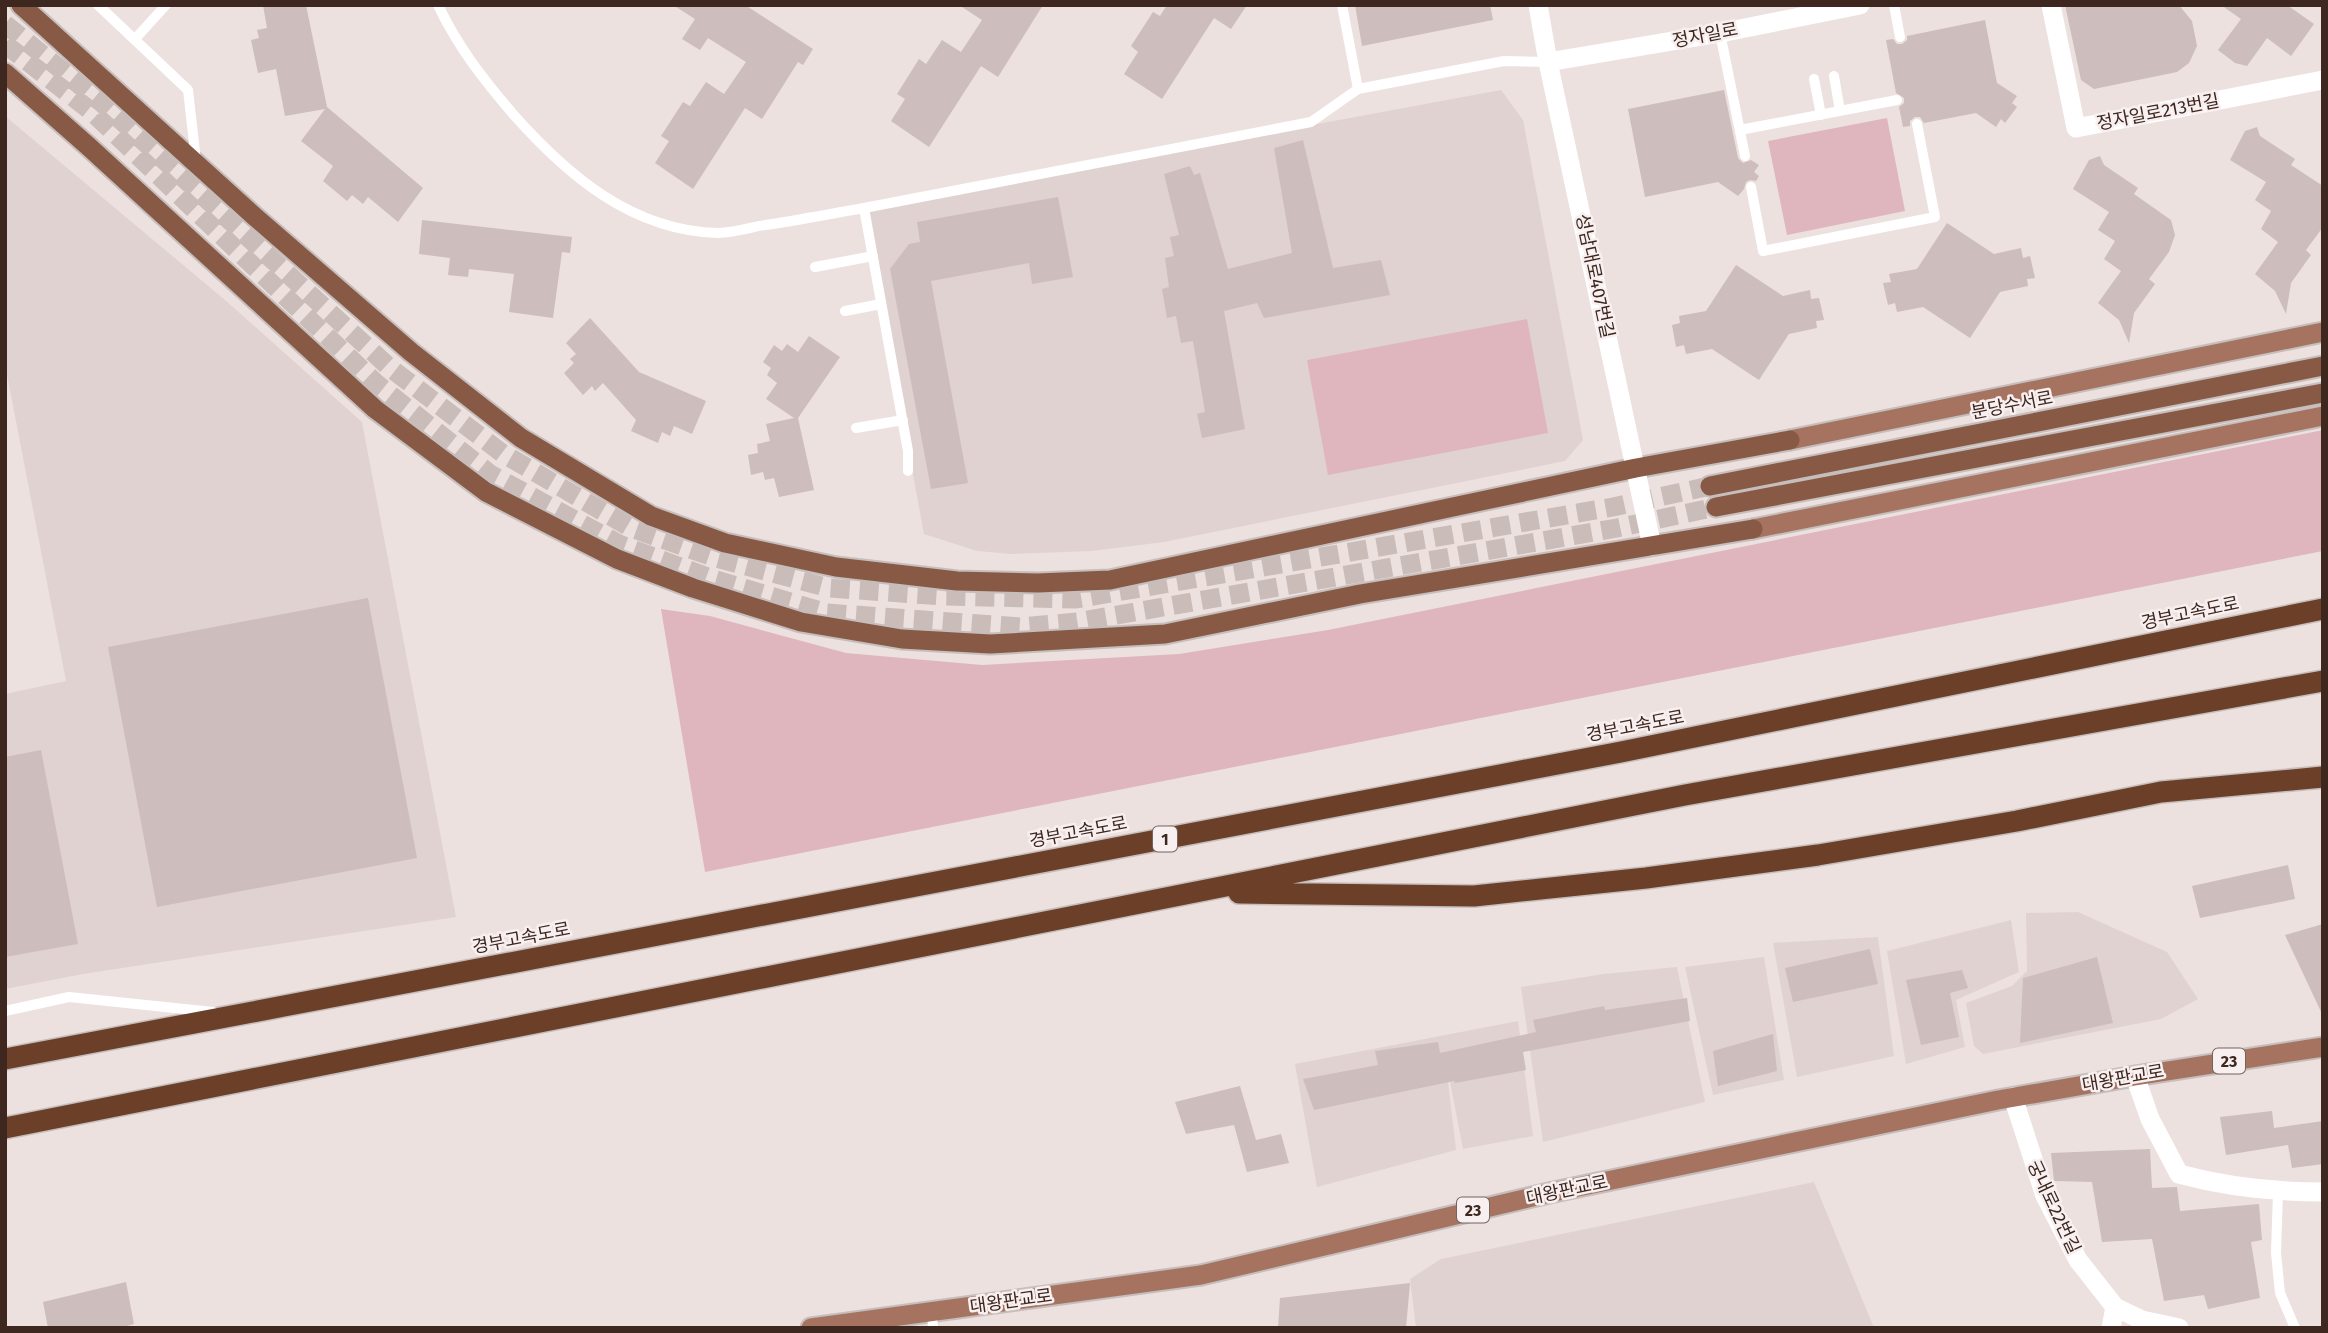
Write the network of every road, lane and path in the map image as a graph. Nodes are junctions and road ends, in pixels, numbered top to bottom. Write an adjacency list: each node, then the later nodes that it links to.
1 (21, 5): 25 (highway)
2 (97, 5): 12 (lane)
3 (166, 5): 12 (lane)
4 (438, 5): 27 (lane)
5 (1342, 5): 18 (lane)
6 (1538, 5): 13 (street, 성남대로407번길)
7 (1860, 5): 10 (street, 정자일로)
8 (1894, 5): 11 (lane)
9 (2051, 5): 17 (street, 정자일로213번길)
10 (1720, 33): 13 (street, 정자일로); 23 (lane)
11 (1900, 37)
12 (135, 39): 25 (lane)
13 (1548, 62): 18 (lane); 39 (street, 성남대로407번길)
14 (5, 73): 44 (highway)
15 (1834, 76): 20 (lane)
16 (1814, 79): 21 (lane)
17 (2323, 80)
18 (1358, 89): 27 (lane)
19 (1898, 100): 20 (lane)
20 (1840, 111): 21 (lane)
21 (1821, 114): 23 (lane)
22 (1917, 124): 26 (lane)
23 (1740, 131): 24 (lane)
24 (1745, 156)
25 (196, 162): 39 (highway)
26 (1751, 187)
27 (864, 208): 28 (lane)
28 (873, 256): 29 (lane); 30 (lane)
29 (815, 267)
30 (881, 304): 31 (lane); 36 (lane)
31 (845, 311)
32 (2323, 332): 38 (main road)
33 (2323, 366): 41 (highway, 분당수서로)
34 (2323, 393): 42 (highway)
35 (2323, 416): 43 (main road)
36 (903, 420): 37 (lane); 40 (lane)
37 (856, 428)
38 (1790, 440): 39 (highway)
39 (1636, 468): 44 (street, 성남대로407번길)
40 (908, 471)
41 (1710, 486)
42 (1716, 507)
43 (1753, 529): 44 (highway)
44 (1652, 546)
45 (2323, 609): 50 (highway, 경부고속도로 / 1)
46 (2323, 681): 48 (highway)
47 (2323, 777): 48 (highway)
48 (1195, 892): 55 (highway)
49 (5, 1011): 50 (lane)
50 (238, 1015): 52 (highway, 경부고속도로 / 1)
51 (2323, 1047): 53 (main road, 대왕판교로 / 23)
52 (5, 1059)
53 (2135, 1076): 54 (main road, 대왕판교로 / 23); 56 (street)
54 (2013, 1097): 58 (street, 궁내로22번길); 59 (main road, 대왕판교로 / 23)
55 (5, 1128)
56 (2278, 1192): 57 (street); 63 (lane)
57 (2323, 1192)
58 (2115, 1307): 61 (street); 62 (street, 궁내로22번길)
59 (933, 1320): 60 (main road, 대왕판교로 / 23)
60 (811, 1328)
61 (2111, 1328)
62 (2179, 1328)
63 (2295, 1328)

